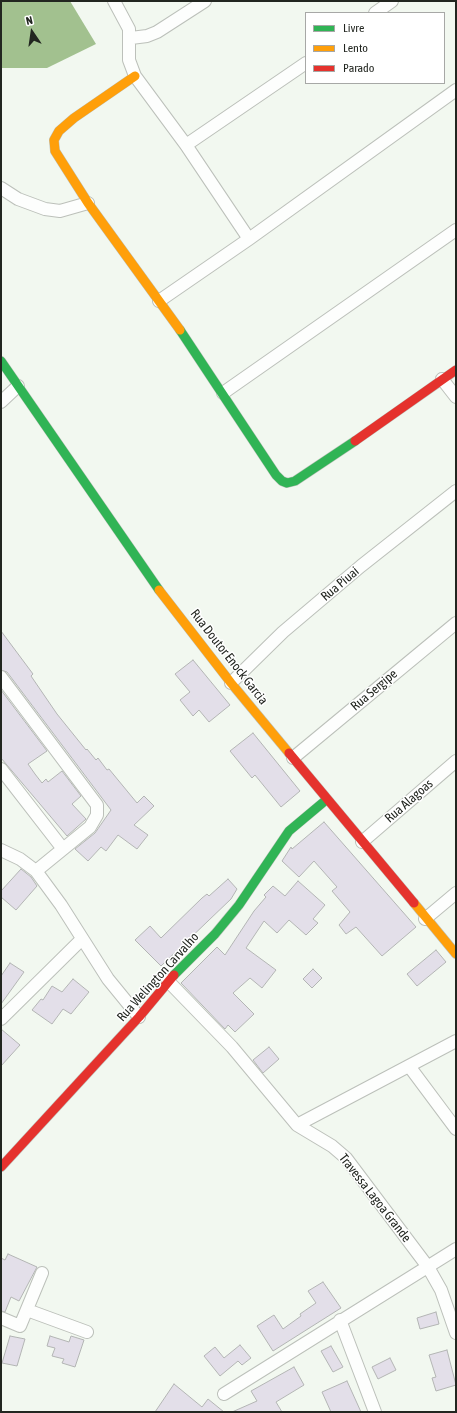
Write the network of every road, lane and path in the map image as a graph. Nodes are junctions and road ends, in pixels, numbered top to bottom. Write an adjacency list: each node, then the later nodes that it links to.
1 (114, 1): 5 (street)
2 (205, 1): 5 (street)
3 (392, 1): 4 (street)
4 (376, 12)
5 (131, 38): 7 (street)
6 (305, 64): 9 (street)
7 (135, 76): 9 (street); 11 (street)
8 (456, 90): 13 (street)
9 (186, 145): 13 (street)
10 (1, 188): 11 (street)
11 (88, 203): 14 (street)
12 (456, 230): 19 (street)
13 (249, 239): 14 (street)
14 (159, 301): 19 (street)
15 (1, 361): 18 (street, Rua Doutor Enock Garcia)
16 (456, 370): 17 (street)
17 (442, 379): 19 (street); 20 (street)
18 (18, 386): 21 (street); 25 (street, Rua Doutor Enock Garcia)
19 (223, 393)
20 (456, 397)
21 (1, 402)
22 (456, 491): 25 (street, Rua Piuai)
23 (456, 623): 26 (street, Rua Sergipe)
24 (1, 677): 31 (street)
25 (231, 683): 26 (street, Rua Doutor Enock Garcia)
26 (294, 758): 29 (street, Rua Doutor Enock Garcia)
27 (456, 761): 30 (street, Rua Alagoas)
28 (1, 768): 31 (street)
29 (326, 800): 30 (street, Rua Doutor Enock Garcia); 38 (street, Rua Welington Carvalho)
30 (362, 842): 35 (street, Rua Doutor Enock Garcia)
31 (63, 849): 33 (street)
32 (2, 853): 33 (street)
33 (36, 871): 36 (street)
34 (456, 893): 35 (street)
35 (424, 919): 37 (street, Rua Doutor Enock Garcia)
36 (82, 939): 39 (street); 40 (street)
37 (456, 954)
38 (168, 981): 39 (street, Rua Welington Carvalho); 43 (street, Travessa Lagoa Grande)
39 (139, 1017): 45 (street, Rua Welington Carvalho)
40 (1, 1019)
41 (456, 1041): 42 (street)
42 (409, 1066): 43 (street); 44 (street)
43 (297, 1125): 47 (street, Travessa Lagoa Grande)
44 (456, 1130)
45 (1, 1167)
46 (456, 1250): 47 (street)
47 (428, 1267): 51 (street); 53 (street, Travessa Lagoa Grande)
48 (42, 1273): 49 (street)
49 (27, 1310): 50 (street); 52 (street)
50 (1, 1318)
51 (340, 1320): 54 (street); 55 (street)
52 (87, 1332)
53 (456, 1333)
54 (224, 1394)
55 (375, 1412)

